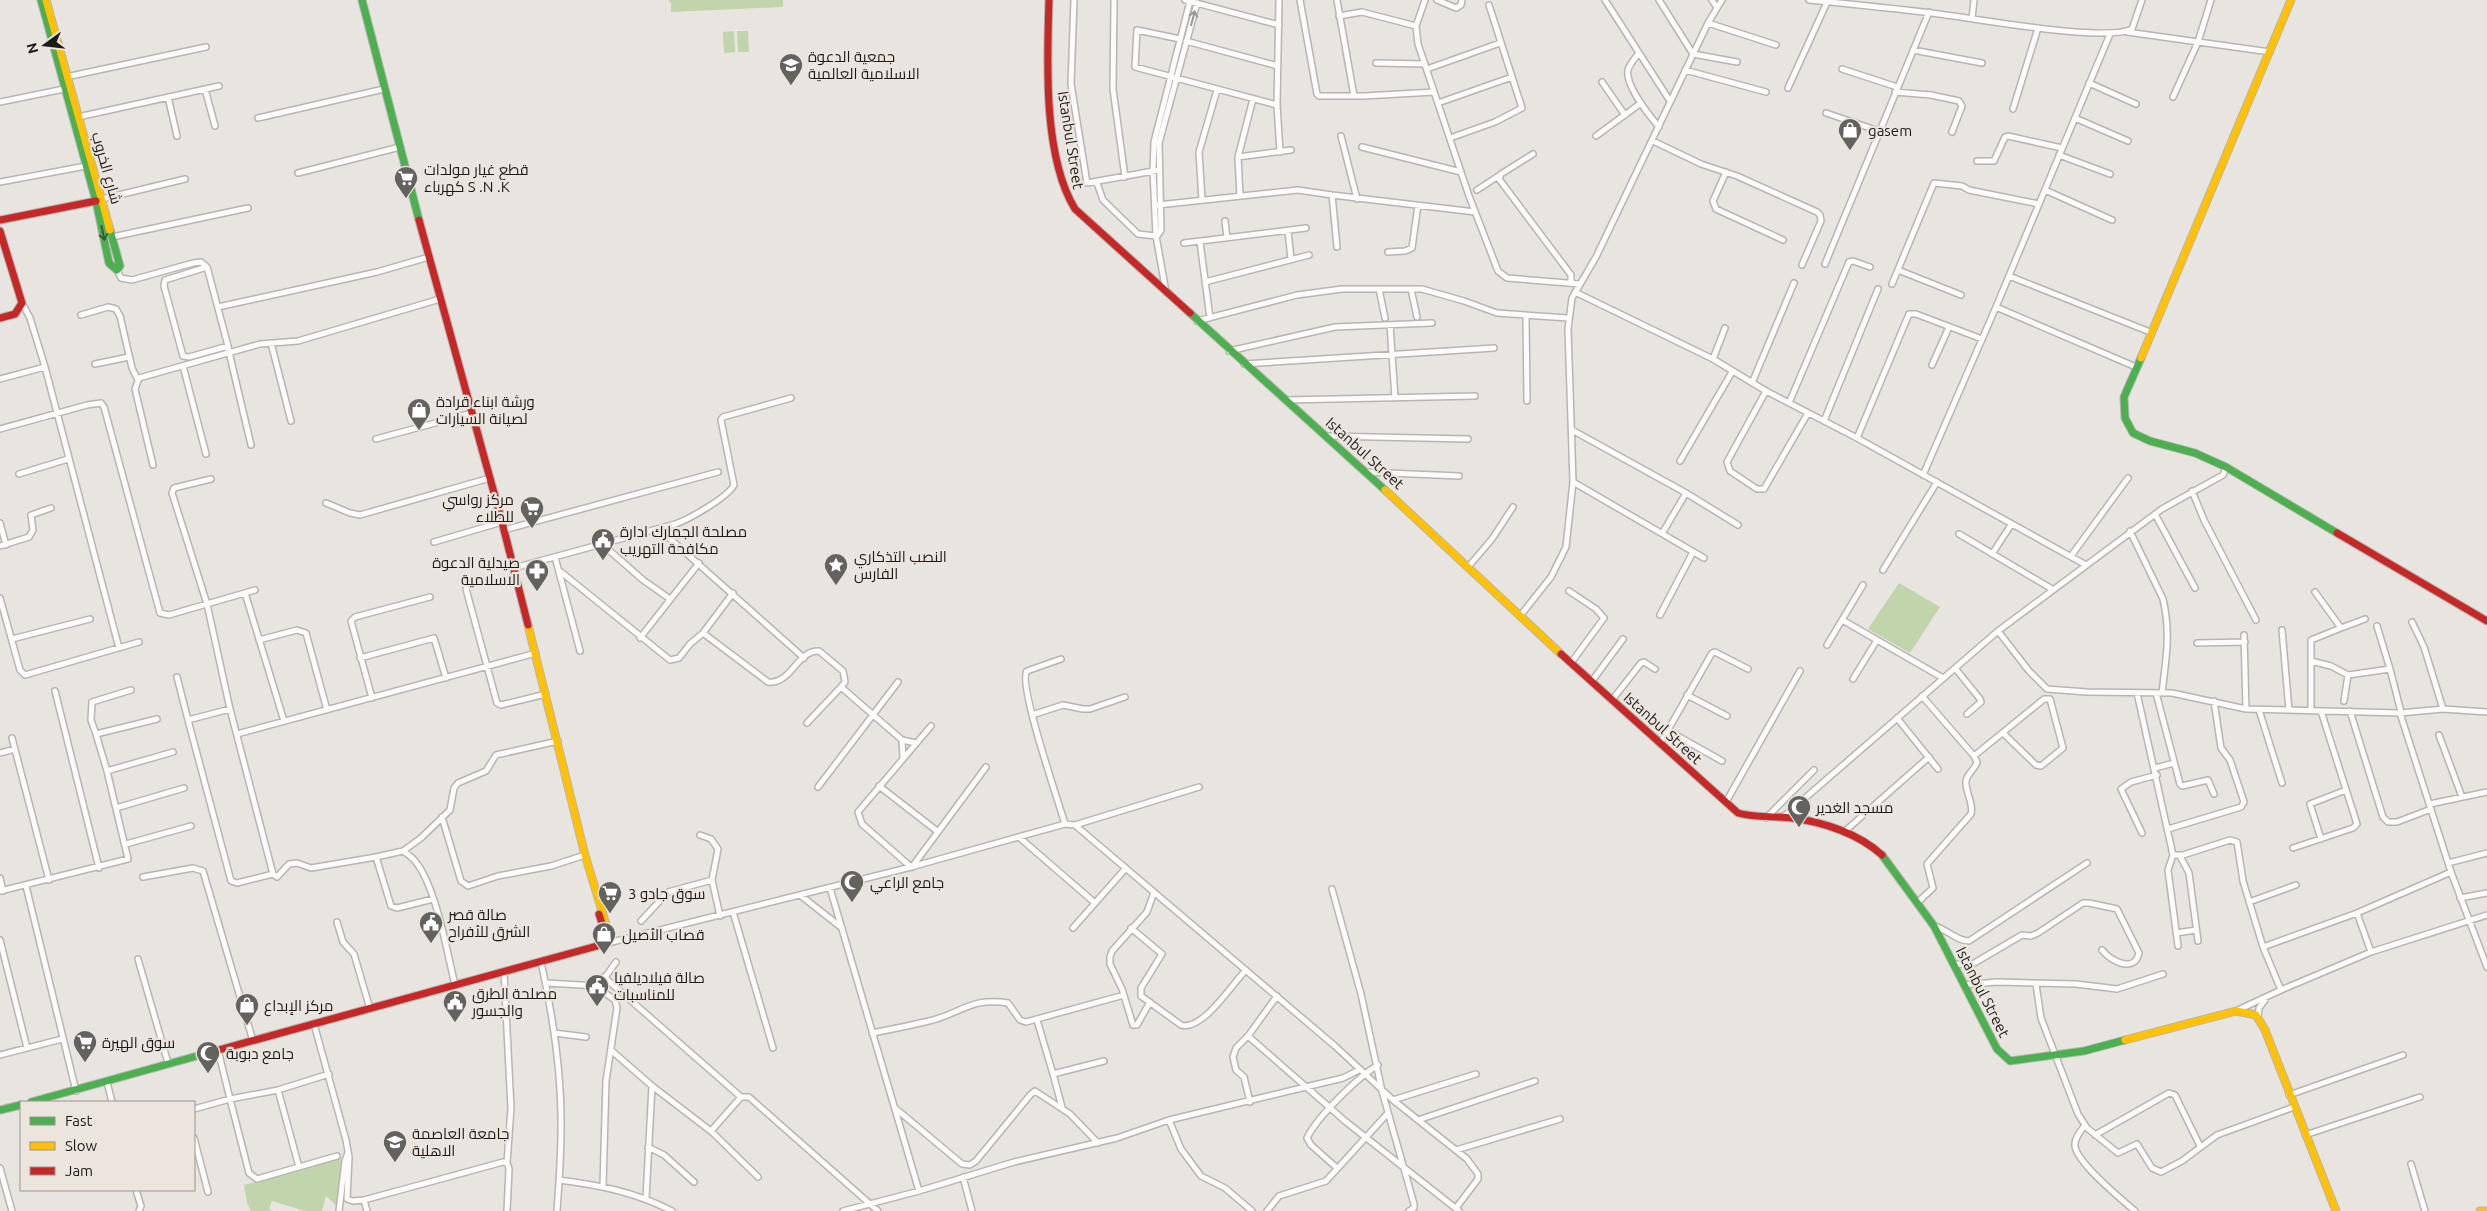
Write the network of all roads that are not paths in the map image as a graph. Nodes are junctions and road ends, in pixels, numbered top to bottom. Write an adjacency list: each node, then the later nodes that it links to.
1 (41, 0): 62 (street, شارع الخروب)
2 (46, 0): 54 (street, شارع الخروب)
3 (362, 0): 64 (street)
4 (1049, 0): 152 (street, Istanbul Street)
5 (1074, 0): 114 (street)
6 (1114, 0): 111 (street)
7 (1279, 0): 32 (street)
8 (1300, 0): 69 (street)
9 (1336, 0): 29 (street)
10 (1425, 0): 33 (street)
11 (1436, 0): 12 (street)
12 (1462, 0)
13 (1605, 0): 45 (street)
14 (1659, 0): 46 (street)
15 (1712, 0): 27 (street)
16 (1722, 0): 27 (street)
17 (1809, 0): 24 (street)
18 (1873, 0): 26 (street)
19 (1974, 0): 30 (street)
20 (2142, 0): 35 (street)
21 (2211, 0): 39 (street)
22 (2291, 0): 44 (street)
23 (1192, 1): 32 (street); 37 (street); 38 (street, one-way to 23)
24 (1828, 1): 26 (street); 61 (street)
25 (1489, 5): 40 (street)
26 (1872, 7): 28 (street)
27 (1717, 8): 31 (street)
28 (1929, 12): 30 (street); 43 (street)
29 (1339, 16): 33 (street); 69 (street)
30 (1972, 18): 34 (street)
31 (1708, 23): 41 (street); 46 (street)
32 (1279, 25): 50 (street)
33 (1416, 26): 51 (street)
34 (2038, 28): 36 (street); 79 (street)
35 (2127, 32): 36 (street); 39 (street)
36 (2110, 34): 59 (street)
37 (1180, 39): 56 (street); 56 (street)
38 (1186, 41): 50 (street); 57 (street)
39 (2198, 42): 44 (street); 71 (street)
40 (1500, 43): 51 (street); 55 (street)
41 (1776, 45)
42 (206, 47): 54 (street)
43 (1913, 50): 49 (street); 65 (street)
44 (2270, 52): 180 (street)
45 (1639, 53): 73 (street); 76 (street)
46 (1693, 54): 47 (street); 53 (street)
47 (1737, 62)
48 (1376, 63): 51 (street)
49 (1982, 63)
50 (1278, 66): 78 (street)
51 (1426, 67): 67 (street)
52 (1842, 69): 65 (street)
53 (1685, 70): 68 (street); 73 (street)
54 (66, 77): 82 (street, شارع الخروب)
55 (1512, 77): 75 (street); 92 (street)
56 (1170, 78): 57 (street); 105 (street)
57 (1176, 79): 66 (street); 105 (street)
58 (1602, 82): 81 (street)
59 (2089, 83): 77 (street); 84 (street)
60 (219, 86): 63 (street)
61 (1788, 88)
62 (64, 89): 74 (street); 104 (street, شارع الخروب)
63 (204, 89): 70 (street); 85 (street)
64 (384, 89): 83 (street); 95 (street)
65 (1896, 89): 87 (street); 88 (street)
66 (1217, 90): 72 (street); 121 (street)
67 (1434, 92): 69 (street); 75 (street)
68 (1766, 92)
69 (1354, 96)
70 (168, 98): 82 (street); 89 (street)
71 (2173, 98)
72 (1254, 99): 78 (street); 102 (street)
73 (1670, 101): 86 (street)
74 (0, 102)
75 (1438, 103): 92 (street)
76 (1641, 103): 81 (street); 86 (street)
77 (2136, 104)
78 (1276, 105): 99 (street)
79 (2013, 109)
80 (1826, 113): 87 (street)
81 (1625, 115): 91 (street)
82 (78, 117): 120 (street, شارع الخروب)
83 (258, 118)
84 (2075, 118): 94 (street); 97 (street)
85 (215, 126)
86 (1659, 127): 93 (street)
87 (1879, 131): 144 (street)
88 (1952, 132)
89 (177, 136)
90 (1341, 136): 119 (street)
91 (1596, 136)
92 (1450, 138): 106 (street)
93 (1653, 141): 107 (street); 156 (street)
94 (2128, 141)
95 (400, 147): 108 (street); 142 (street)
96 (1362, 147): 106 (street)
97 (2062, 148): 101 (street); 103 (street)
98 (1291, 150): 99 (street)
99 (1280, 152): 102 (street)
100 (1533, 154): 109 (street)
101 (2059, 155): 110 (street); 116 (street)
102 (1238, 157): 118 (street)
103 (1977, 161)
104 (86, 166): 113 (street); 120 (street, شارع الخروب)
105 (1156, 170): 111 (street); 123 (street)
106 (1461, 172): 126 (street)
107 (1726, 172): 136 (street); 145 (street)
108 (298, 173)
109 (1501, 174): 115 (street); 154 (street)
110 (2110, 174)
111 (1125, 177): 114 (street)
112 (185, 180): 120 (street)
113 (0, 182)
114 (1097, 183): 133 (street)
115 (1477, 190)
116 (2045, 190): 122 (street); 128 (street)
117 (1332, 195): 118 (street); 119 (street); 139 (street)
118 (1240, 196): 121 (street)
119 (1357, 198): 124 (street)
120 (99, 200): 127 (street, شارع الخروب); 134 (street, شارع الخروب); 149 (street, شارع الخروب, one-way to 149)
121 (1202, 200): 123 (street)
122 (2039, 204): 150 (street); 151 (street)
123 (1157, 205): 133 (street)
124 (1418, 205): 126 (street); 140 (street)
125 (248, 208): 134 (street)
126 (1475, 212): 154 (street)
127 (0, 220)
128 (2112, 220)
129 (1225, 221): 135 (street)
130 (1306, 228): 131 (street)
131 (1288, 230): 135 (street); 143 (street)
132 (0, 231): 165 (street)
133 (1156, 236): 148 (street)
134 (112, 237): 149 (street, شارع الخروب)
135 (1227, 238): 137 (street)
136 (1783, 240)
137 (1200, 242): 138 (street); 153 (street)
138 (1184, 243)
139 (1337, 247)
140 (1388, 252)
141 (1309, 255): 143 (street)
142 (429, 257): 164 (street); 166 (street)
143 (1291, 260): 153 (street)
144 (1825, 264)
145 (1802, 265)
146 (207, 267): 149 (street); 166 (street); 183 (street)
147 (1870, 267): 206 (street)
148 (1162, 269): 152 (street); 162 (street)
149 (117, 270)
150 (1898, 270): 157 (street); 163 (street)
151 (2009, 276): 167 (street); 180 (street)
152 (1149, 278): 162 (street, Istanbul Street)
153 (1205, 282): 172 (street)
154 (1572, 282): 156 (street)
155 (1794, 283): 199 (street)
156 (1580, 284): 161 (street)
157 (1892, 284)
158 (1379, 289): 159 (street); 172 (street); 173 (street)
159 (1411, 289): 169 (street); 170 (street)
160 (1878, 290): 211 (street)
161 (1575, 292): 174 (street); 189 (street)
162 (1167, 294): 175 (street, Istanbul Street)
163 (1961, 295)
164 (440, 300): 182 (street); 208 (street)
165 (22, 303): 171 (street); 194 (street)
166 (218, 307): 183 (street)
167 (1996, 308): 181 (street); 195 (street)
168 (81, 315): 188 (street)
169 (1526, 316): 174 (street); 205 (street)
170 (1417, 317)
171 (0, 318)
172 (1210, 318): 175 (street)
173 (1385, 318)
174 (1568, 318): 213 (street)
175 (1196, 321): 185 (street, Istanbul Street)
176 (1432, 323): 177 (street)
177 (1390, 325): 185 (street); 187 (street)
178 (1949, 327): 181 (street); 192 (street); 215 (street)
179 (1726, 328): 189 (street)
180 (2150, 332): 195 (street)
181 (1982, 339): 227 (street)
182 (271, 343): 186 (street); 210 (street)
183 (228, 346): 186 (street)
184 (1494, 348): 187 (street)
185 (1229, 351): 191 (street, Istanbul Street)
186 (230, 352): 193 (street); 218 (street)
187 (1392, 354): 191 (street); 203 (street)
188 (129, 357): 190 (street); 198 (street)
189 (1713, 359): 196 (street)
190 (95, 364)
191 (1243, 364): 204 (street, Istanbul Street)
192 (1932, 365)
193 (183, 366): 198 (street); 219 (street)
194 (45, 367): 197 (street); 207 (street)
195 (2136, 367): 223 (street)
196 (1732, 372): 199 (street); 221 (street)
197 (0, 378)
198 (138, 380): 222 (street)
199 (1752, 383): 200 (street)
200 (1766, 391): 206 (street); 209 (street)
201 (1475, 396): 203 (street)
202 (791, 398): 244 (street)
203 (1395, 398): 204 (street)
204 (1285, 400): 214 (street, Istanbul Street)
205 (1527, 401)
206 (1789, 402): 209 (street)
207 (56, 413): 212 (street); 220 (street); 276 (street)
208 (472, 413): 216 (street); 229 (street)
209 (1808, 413): 211 (street)
210 (292, 421)
211 (1824, 421): 215 (street)
212 (0, 429)
213 (1572, 430): 232 (street); 235 (street)
214 (1325, 436): 217 (street); 225 (street, Istanbul Street)
215 (1856, 438): 227 (street)
216 (376, 439)
217 (1468, 439)
218 (251, 445)
219 (206, 454)
220 (68, 459): 226 (street); 300 (street)
221 (1680, 461)
222 (153, 465)
223 (2226, 467): 234 (street); 283 (street)
224 (718, 472): 245 (street)
225 (1365, 472): 228 (street); 260 (street, Istanbul Street)
226 (19, 474)
227 (1923, 474): 233 (street)
228 (1459, 476)
229 (490, 478): 236 (street); 240 (street)
230 (2128, 478): 255 (street)
231 (211, 479): 276 (street)
232 (1574, 482): 247 (street); 278 (street)
233 (1937, 482): 243 (street); 262 (street)
234 (2192, 491): 239 (street); 281 (street)
235 (1686, 493): 242 (street); 247 (street)
236 (326, 503)
237 (1513, 507): 260 (street)
238 (51, 508): 251 (street)
239 (2155, 514): 246 (street); 265 (street)
240 (502, 522): 245 (street); 249 (street)
241 (0, 523): 251 (street)
242 (1738, 525)
243 (2012, 525): 254 (street); 255 (street)
244 (659, 529): 250 (street); 258 (street)
245 (504, 530): 261 (street)
246 (2130, 531): 259 (street); 325 (street)
247 (1663, 532): 253 (street)
248 (1960, 534): 254 (street)
249 (434, 542)
250 (602, 544): 256 (street); 275 (street)
251 (6, 545): 252 (street)
252 (0, 546)
253 (1694, 552): 257 (street); 277 (street)
254 (1992, 554): 267 (street)
255 (2071, 556): 259 (street)
256 (555, 557): 261 (street); 263 (street)
257 (1704, 558)
258 (699, 563): 270 (street); 275 (street)
259 (2086, 565): 267 (street)
260 (1469, 566): 278 (street, Istanbul Street)
261 (514, 568): 302 (street)
262 (1882, 570)
263 (561, 572): 291 (street); 301 (street)
264 (1863, 585): 282 (street)
265 (2195, 588)
266 (466, 589): 308 (street)
267 (2052, 589): 288 (street)
268 (255, 590): 272 (street)
269 (1569, 591): 307 (street)
270 (733, 592): 289 (street); 304 (street)
271 (2315, 592): 286 (street)
272 (245, 593): 276 (street); 294 (street)
273 (0, 598): 293 (street)
274 (430, 598): 303 (street)
275 (670, 599): 291 (street)
276 (207, 604): 336 (street)
277 (1660, 614)
278 (1520, 616): 307 (street, Istanbul Street)
279 (90, 618): 293 (street)
280 (2365, 619): 286 (street)
281 (2256, 620)
282 (1844, 621): 295 (street); 299 (street)
283 (2487, 621)
284 (2412, 622): 338 (street)
285 (2377, 626): 312 (street)
286 (2341, 628): 306 (street)
287 (2282, 630): 341 (street)
288 (1998, 631): 309 (street); 322 (street)
289 (703, 633): 291 (street); 304 (street)
290 (2244, 635): 297 (street)
291 (640, 638)
292 (1623, 639): 319 (street)
293 (12, 640): 300 (street)
294 (259, 640): 339 (street); 354 (street)
295 (1877, 640): 317 (street); 318 (street)
296 (139, 642): 300 (street)
297 (2245, 642): 298 (street); 337 (street)
298 (2197, 643)
299 (1827, 645)
300 (119, 648)
301 (580, 651)
302 (536, 653): 308 (street); 327 (street)
303 (360, 658): 316 (street); 331 (street)
304 (804, 658): 321 (street)
305 (1061, 659): 349 (street)
306 (2311, 661): 314 (street); 342 (street)
307 (1571, 663): 319 (street, Istanbul Street)
308 (488, 666): 316 (street); 327 (street)
309 (1955, 668): 317 (street); 347 (street)
310 (1655, 669): 333 (street)
311 (1748, 669): 328 (street)
312 (2390, 669): 314 (street); 345 (street)
313 (1800, 671): 390 (street)
314 (2348, 675): 335 (street)
315 (177, 677): 353 (street)
316 (446, 678): 331 (street)
317 (1943, 678): 329 (street)
318 (1853, 679)
319 (1592, 681): 333 (street, Istanbul Street)
320 (898, 682): 348 (street)
321 (842, 687): 348 (street); 355 (street)
322 (2047, 689): 326 (street); 332 (street)
323 (131, 690): 359 (street)
324 (55, 691): 417 (street)
325 (2159, 692): 326 (street); 334 (street); 374 (street)
326 (2137, 693): 376 (street)
327 (546, 694): 364 (street)
328 (1687, 695): 350 (street); 357 (street)
329 (1922, 696): 351 (street); 370 (street)
330 (1125, 697): 349 (street)
331 (372, 698): 339 (street)
332 (2047, 698): 358 (street); 358 (street)
333 (1612, 700): 366 (street, Istanbul Street)
334 (2214, 701): 337 (street); 399 (street)
335 (2344, 701)
336 (230, 709): 353 (street); 360 (street)
337 (2246, 709): 340 (street)
338 (2443, 709): 345 (street); 346 (street)
339 (327, 710): 354 (street)
340 (2259, 710): 341 (street); 381 (street)
341 (2289, 710): 342 (street)
342 (2311, 710): 343 (street)
343 (2321, 710): 344 (street); 386 (street)
344 (2350, 711): 345 (street); 391 (street)
345 (2401, 712): 391 (street)
346 (2487, 712)
347 (1967, 714)
348 (872, 715): 363 (street); 383 (street)
349 (1032, 715): 396 (street)
350 (1726, 716)
351 (1897, 718): 371 (street); 395 (street)
352 (156, 719): 359 (street)
353 (188, 720): 420 (street)
354 (284, 722): 360 (street)
355 (807, 723)
356 (931, 726): 365 (street)
357 (1667, 730): 366 (street); 373 (street)
358 (2003, 733): 370 (street)
359 (96, 734): 379 (street)
360 (237, 734): 420 (street)
361 (2439, 735): 389 (street)
362 (12, 738): 367 (street)
363 (902, 740): 365 (street); 372 (street)
364 (558, 741): 393 (street); 410 (street)
365 (916, 743): 372 (street)
366 (1660, 744): 390 (street, Istanbul Street)
367 (15, 749): 369 (street); 423 (street)
368 (173, 752): 379 (street)
369 (0, 753)
370 (1974, 756): 436 (street)
371 (1929, 757): 377 (street); 401 (street)
372 (902, 758): 382 (street)
373 (1722, 761)
374 (2174, 763): 376 (street); 388 (street)
375 (986, 767): 400 (street)
376 (2155, 768): 380 (street)
377 (1938, 769)
378 (1814, 770): 394 (street)
379 (108, 771): 392 (street)
380 (2157, 775): 399 (street); 402 (street)
381 (2282, 783)
382 (879, 786): 400 (street); 416 (street)
383 (818, 787)
384 (1199, 787): 397 (street)
385 (184, 788): 392 (street)
386 (2346, 790): 405 (street); 405 (street)
387 (2487, 792): 389 (street)
388 (2214, 794)
389 (2462, 797): 391 (street)
390 (1726, 802): 394 (street, Istanbul Street)
391 (2431, 806): 415 (street)
392 (116, 808): 406 (street)
393 (442, 816): 408 (street); 410 (street)
394 (1766, 818): 395 (street, Istanbul Street)
395 (1781, 818): 401 (street, Istanbul Street)
396 (1065, 824): 397 (street); 404 (street)
397 (1075, 825): 418 (street)
398 (191, 826): 406 (street)
399 (2168, 829): 411 (street)
400 (937, 831): 416 (street)
401 (1844, 832): 436 (street, Istanbul Street)
402 (2142, 833)
403 (700, 835): 424 (street)
404 (1020, 838): 416 (street); 438 (street)
405 (2321, 839): 407 (street)
406 (126, 844): 417 (street)
407 (2294, 848)
408 (403, 851): 413 (street); 435 (street)
409 (2487, 853): 415 (street)
410 (585, 855): 430 (street)
411 (2173, 855): 412 (street); 452 (street)
412 (2180, 856): 437 (street); 451 (street)
413 (376, 857): 420 (street); 435 (street)
414 (2087, 863): 447 (street)
415 (2448, 863): 419 (street)
416 (912, 867): 427 (street)
417 (99, 868): 423 (street)
418 (1126, 868): 431 (street); 438 (street)
419 (2451, 872): 434 (street); 440 (street)
420 (273, 874)
421 (144, 877): 490 (street)
422 (0, 878): 429 (street)
423 (49, 880): 426 (street)
424 (712, 880): 442 (street); 444 (street)
425 (2296, 885): 437 (street)
426 (26, 886): 429 (street); 489 (street)
427 (830, 888): 433 (street); 448 (street)
428 (1332, 889): 500 (street)
429 (2, 891)
430 (596, 892): 446 (street); 455 (street)
431 (1154, 892): 450 (street); 466 (street)
432 (2487, 893): 434 (street)
433 (800, 894): 439 (street); 448 (street)
434 (2460, 898): 443 (street)
435 (432, 899): 472 (street)
436 (1918, 902): 447 (street, Istanbul Street)
437 (2249, 902): 457 (street)
438 (1095, 903): 449 (street)
439 (733, 912): 442 (street); 492 (street)
440 (2357, 913): 457 (street); 460 (street)
441 (2487, 915): 443 (street)
442 (720, 916): 455 (street)
443 (2468, 920): 460 (street); 465 (street)
444 (641, 921)
445 (337, 922): 480 (street)
446 (601, 924): 455 (street); 459 (street)
447 (1934, 926): 464 (street, Istanbul Street)
448 (842, 928): 486 (street)
449 (1073, 928)
450 (1132, 928): 476 (street); 479 (street)
451 (2196, 930): 452 (street); 454 (street)
452 (2176, 933): 456 (street)
453 (0, 940): 491 (street)
454 (2198, 941)
455 (608, 943): 459 (street)
456 (2178, 946)
457 (2263, 947): 475 (street)
458 (2102, 950): 464 (street)
459 (575, 952): 462 (street)
460 (2371, 952): 475 (street)
461 (138, 959): 499 (street)
462 (541, 962): 467 (street); 470 (street)
463 (616, 962): 469 (street)
464 (1955, 964): 473 (street, Istanbul Street)
465 (2487, 967)
466 (1246, 970): 477 (street); 479 (street)
467 (504, 972): 472 (street); 543 (street)
468 (2162, 974): 471 (street)
469 (604, 977): 474 (street); 513 (street)
470 (546, 983): 474 (street); 485 (street)
471 (2036, 984): 473 (street); 497 (street)
472 (456, 985): 480 (street)
473 (1964, 985): 497 (street, Istanbul Street)
474 (599, 986): 494 (street)
475 (2281, 990): 478 (street)
476 (1124, 995): 479 (street); 483 (street)
477 (1277, 996): 487 (street); 501 (street)
478 (2266, 997): 481 (street); 482 (street)
479 (1150, 1002)
480 (370, 1009): 484 (street)
481 (2236, 1011): 482 (street); 497 (street, Istanbul Street)
482 (2258, 1018): 512 (street)
483 (1037, 1020): 486 (street); 503 (street)
484 (314, 1024): 490 (street); 502 (street)
485 (554, 1033): 488 (street); 551 (street)
486 (872, 1033): 522 (street)
487 (1248, 1036): 508 (street); 519 (street)
488 (586, 1037)
489 (62, 1039): 491 (street); 509 (street)
490 (253, 1040): 493 (street)
491 (27, 1048): 495 (street)
492 (773, 1048)
493 (218, 1050): 499 (street); 515 (street)
494 (612, 1051): 507 (street); 553 (street)
495 (0, 1055)
496 (2403, 1055): 512 (street)
497 (2055, 1056): 531 (street)
498 (1104, 1061): 503 (street)
499 (168, 1063): 506 (street)
500 (1378, 1066): 501 (street); 511 (street)
501 (1361, 1072): 508 (street); 511 (street); 524 (street)
502 (329, 1074): 510 (street); 541 (street)
503 (1053, 1074): 523 (street)
504 (1476, 1074): 516 (street)
505 (1535, 1081): 530 (street)
506 (107, 1082): 509 (street); 518 (street)
507 (652, 1086): 532 (street); 539 (street)
508 (1307, 1087): 519 (street); 524 (street)
509 (76, 1090): 517 (street)
510 (278, 1090): 515 (street); 546 (street)
511 (1382, 1090): 516 (street); 527 (street)
512 (2290, 1095): 521 (street)
513 (741, 1097): 532 (street); 561 (street)
514 (2420, 1097): 534 (street)
515 (230, 1099): 525 (street); 546 (street)
516 (1393, 1100): 530 (street)
517 (35, 1101)
518 (112, 1101)
519 (1250, 1102): 529 (street)
520 (20, 1105): 526 (street)
521 (2294, 1107): 534 (street); 538 (street)
522 (894, 1108): 523 (street); 555 (street)
523 (1062, 1108): 537 (street)
524 (1330, 1108): 535 (street); 547 (street)
525 (195, 1109)
526 (0, 1110)
527 (1388, 1113): 535 (street); 548 (street)
528 (1560, 1118): 540 (street)
529 (1169, 1120): 537 (street); 573 (street)
530 (1418, 1120): 540 (street)
531 (2085, 1125): 533 (street); 576 (street)
532 (711, 1131): 549 (street)
533 (2095, 1135): 538 (street); 538 (street)
534 (2305, 1135): 577 (street)
535 (1366, 1138): 547 (street); 548 (street)
536 (195, 1142): 556 (street)
537 (1098, 1143): 550 (street)
538 (2200, 1146)
539 (648, 1147): 552 (street); 559 (street)
540 (1456, 1150): 562 (street)
541 (348, 1154): 560 (street); 565 (street)
542 (338, 1156): 546 (street)
543 (507, 1163): 560 (street); 567 (street)
544 (2411, 1164): 578 (street)
545 (0, 1168): 557 (street)
546 (298, 1168)
547 (1337, 1168): 574 (street)
548 (1405, 1170): 562 (street); 575 (street)
549 (758, 1177)
550 (963, 1177): 555 (street); 572 (street)
551 (559, 1180): 553 (street); 568 (street)
552 (694, 1182)
553 (603, 1186): 559 (street)
554 (136, 1191): 564 (street)
555 (919, 1191): 561 (street)
556 (208, 1192)
557 (7, 1194): 558 (street); 563 (street)
558 (0, 1196)
559 (646, 1198): 569 (street)
560 (364, 1200): 566 (street)
561 (871, 1204): 570 (street); 571 (street)
562 (1458, 1209)
563 (12, 1211)
564 (139, 1211)
565 (339, 1211)
566 (368, 1211)
567 (507, 1211)
568 (557, 1211)
569 (672, 1211)
570 (844, 1211)
571 (878, 1211)
572 (972, 1211)
573 (1252, 1211)
574 (1266, 1211)
575 (1409, 1211)
576 (2135, 1211)
577 (2336, 1211)
578 (2425, 1211)
579 (2480, 1211): 580 (street)
580 (2487, 1211)

